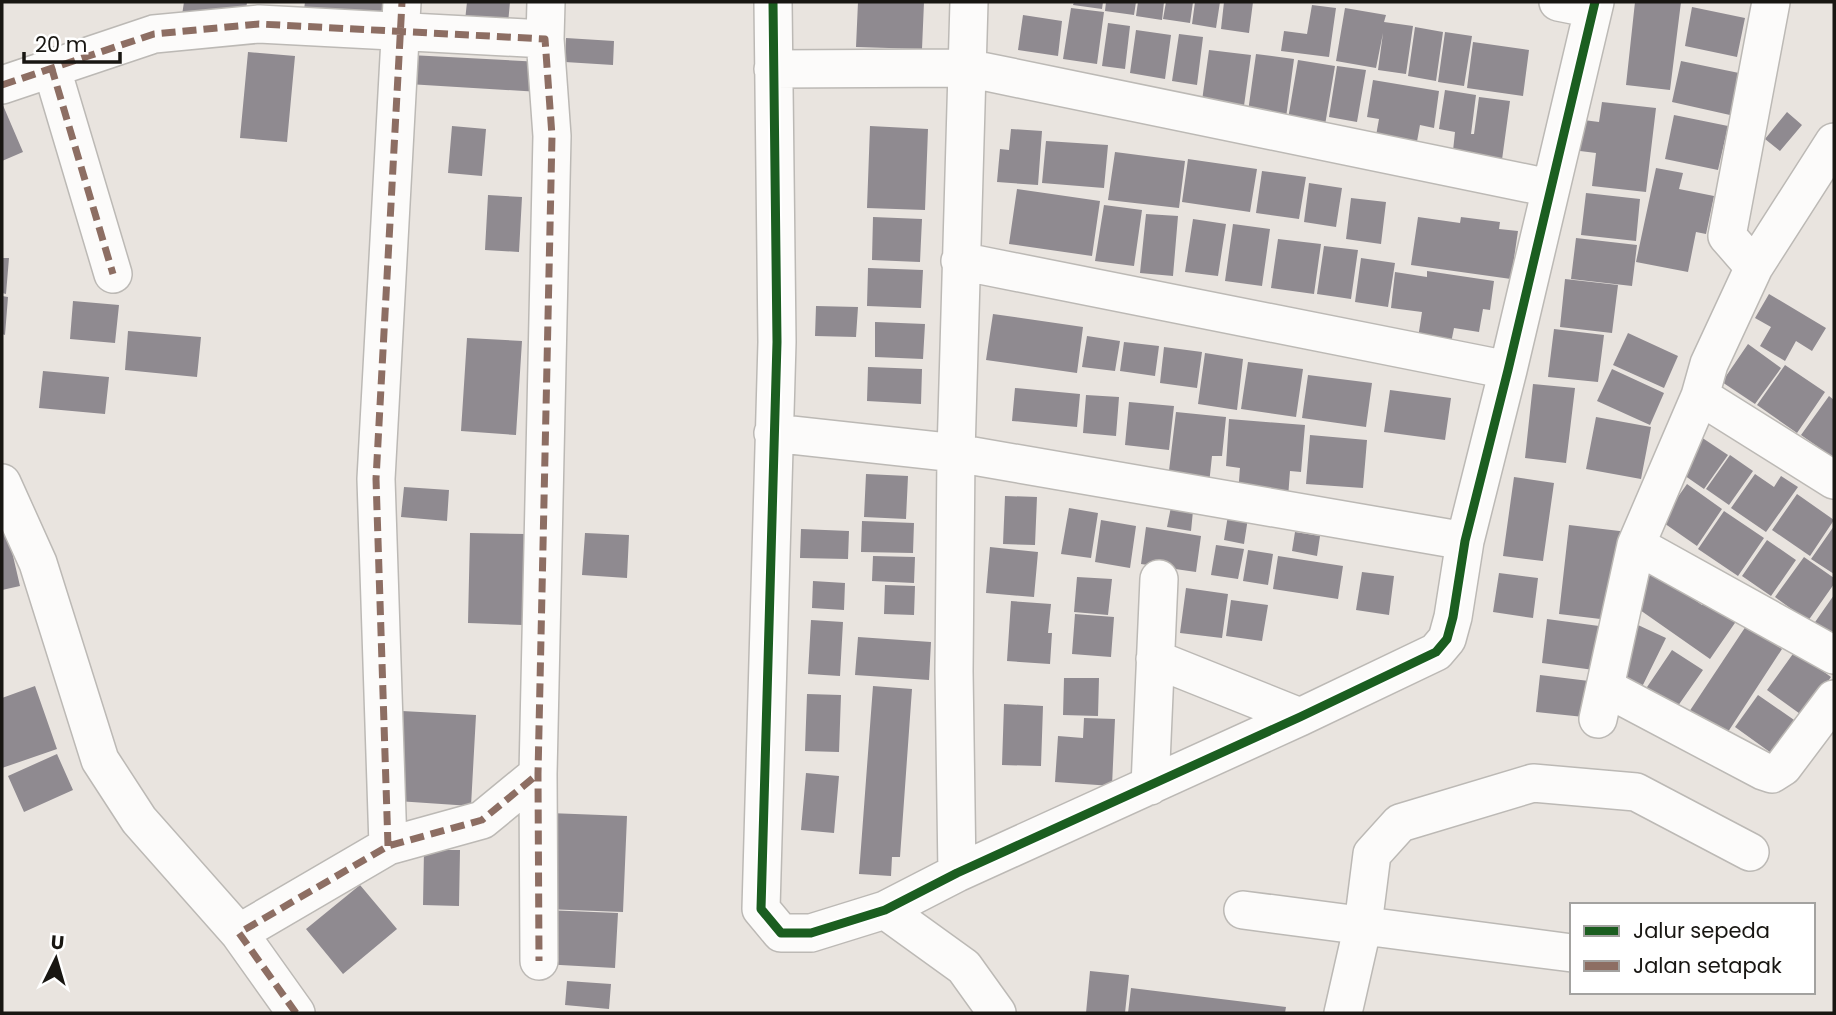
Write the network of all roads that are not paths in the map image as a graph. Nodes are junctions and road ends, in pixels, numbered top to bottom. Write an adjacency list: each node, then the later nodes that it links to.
1 (546, 2): 8 (street)
2 (773, 2): 11 (street)
3 (969, 2): 10 (street)
4 (1558, 2): 6 (street)
5 (1771, 2): 16 (street)
6 (1594, 5): 14 (street)
7 (402, 16): 8 (street); 9 (street); 33 (street)
8 (545, 39): 31 (street)
9 (51, 66): 12 (street); 17 (street)
10 (967, 68): 11 (street); 14 (street); 15 (street)
11 (774, 69): 20 (street)
12 (2, 85)
13 (1834, 142): 16 (street)
14 (1550, 188): 18 (street)
15 (960, 261): 18 (street); 21 (street)
16 (1754, 267): 19 (street)
17 (113, 274)
18 (1508, 370): 24 (street)
19 (1700, 396): 22 (street); 25 (street)
20 (773, 433): 21 (street); 36 (street)
21 (956, 453): 24 (street); 35 (street)
22 (1834, 480)
23 (2, 483): 39 (street)
24 (1465, 541): 30 (street)
25 (1636, 545): 27 (street); 29 (street)
26 (1159, 579): 28 (street)
27 (1834, 655)
28 (1155, 659): 30 (street); 32 (street)
29 (1834, 699)
30 (1300, 718): 32 (street)
31 (538, 774): 33 (street); 41 (street)
32 (1150, 786): 35 (street)
33 (388, 846): 39 (street)
34 (1750, 852): 38 (street)
35 (957, 873): 36 (street)
36 (885, 910): 43 (street)
37 (1243, 910): 38 (street)
38 (1363, 925): 40 (street); 44 (street)
39 (239, 933): 42 (street)
40 (1570, 953)
41 (539, 961)
42 (296, 1013)
43 (998, 1013)
44 (1343, 1013)

